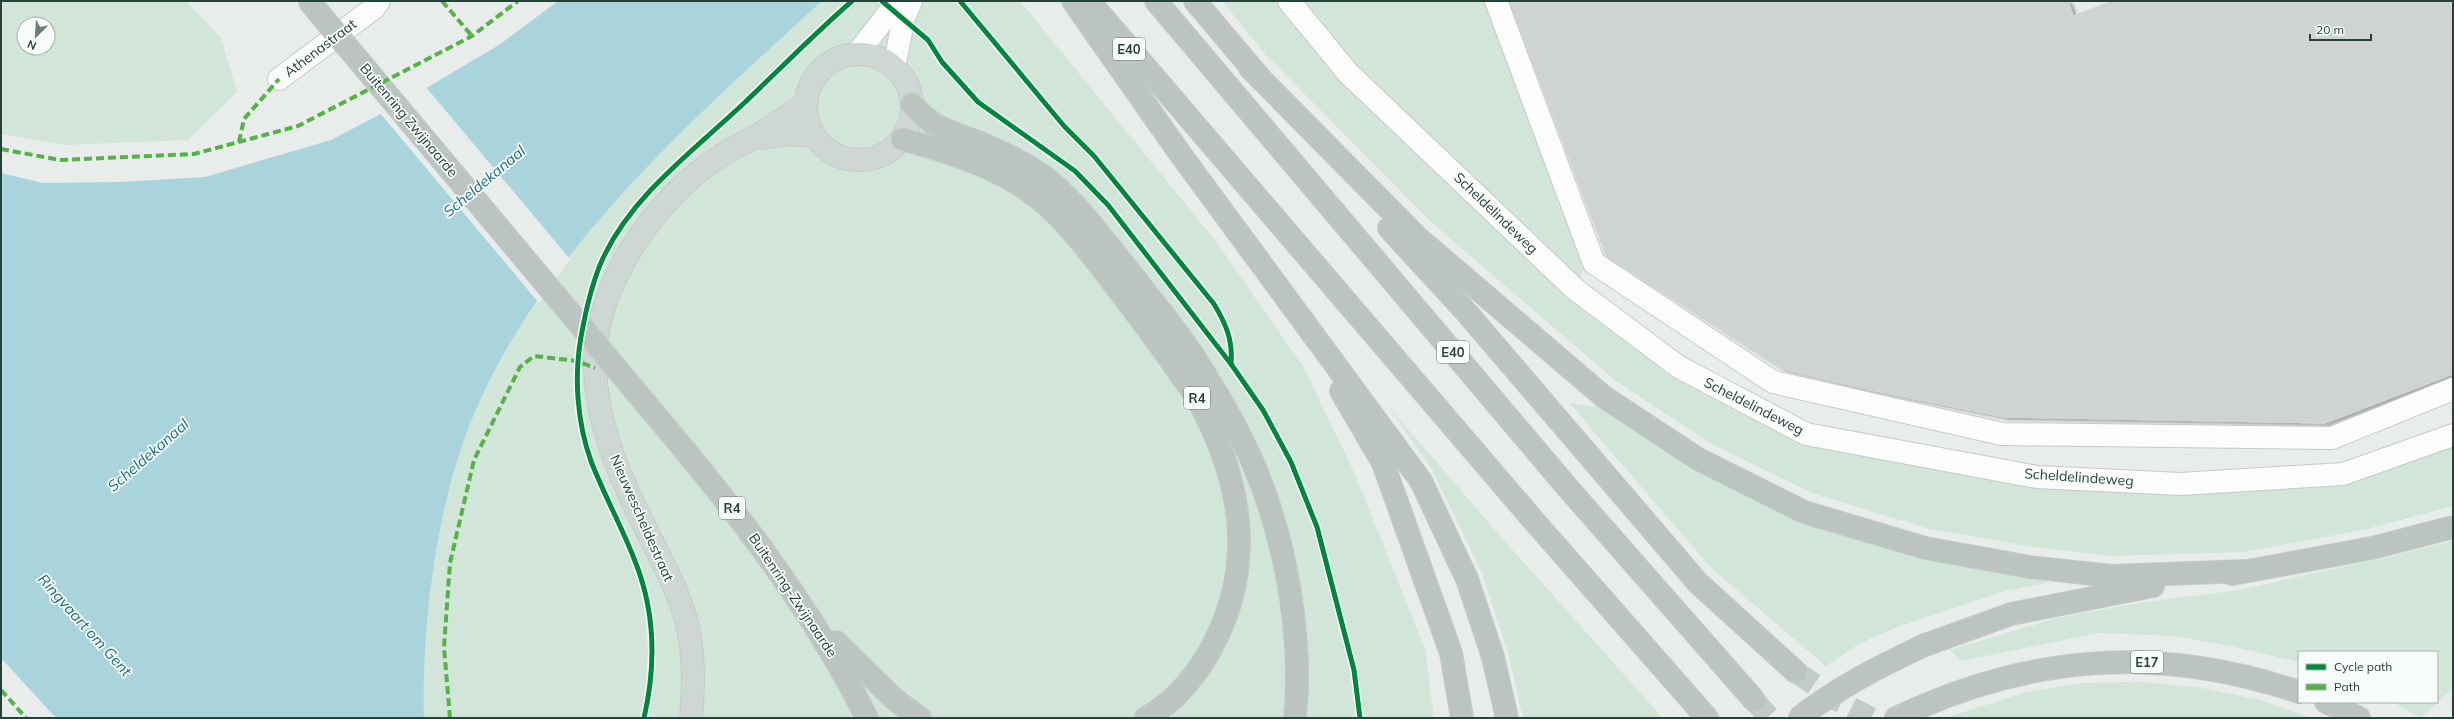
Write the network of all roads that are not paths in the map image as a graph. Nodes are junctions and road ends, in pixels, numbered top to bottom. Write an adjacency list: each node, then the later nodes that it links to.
1 (309, 1): 22 (highway, Buitenring Zwijnaarde / R4, bridge)
2 (379, 1): 14 (street, Athenastraat)
3 (898, 1): 11 (street)
4 (911, 1): 12 (street)
5 (1073, 1): 20 (highway)
6 (1089, 1): 38 (highway, E40)
7 (1156, 1): 29 (highway, E40)
8 (1195, 1): 13 (highway)
9 (1289, 1): 23 (street, Scheldelindeweg)
10 (1496, 1): 21 (street)
11 (857, 54): 12 (main road); 15 (main road)
12 (894, 67): 16 (main road)
13 (1250, 68): 25 (highway); 27 (highway)
14 (279, 79)
15 (806, 103): 17 (main road); 18 (main road, Nieuwescheldestraat)
16 (912, 104): 19 (main road); 35 (highway, R4)
17 (814, 136): 18 (main road, Nieuwescheldestraat); 19 (main road)
18 (752, 139): 31 (main road, Nieuwescheldestraat)
19 (902, 139): 34 (highway, R4)
20 (1291, 306): 36 (highway); 37 (highway)
21 (2453, 389)
22 (647, 404): 26 (highway, Buitenring-Zwijnaarde / R4)
23 (2453, 435)
24 (2453, 527): 25 (highway)
25 (2246, 571): 39 (highway, bridge)
26 (811, 618): 32 (highway, Buitenring-Zwijnaarde / R4); 33 (highway, R4)
27 (1796, 672)
28 (2298, 692): 40 (highway, E17)
29 (1754, 700)
30 (2328, 703): 41 (highway)
31 (691, 718)
32 (868, 718)
33 (920, 718)
34 (1146, 718)
35 (1295, 718)
36 (1462, 718)
37 (1507, 718)
38 (1707, 718)
39 (1799, 718)
40 (1896, 718)
41 (2359, 718)

